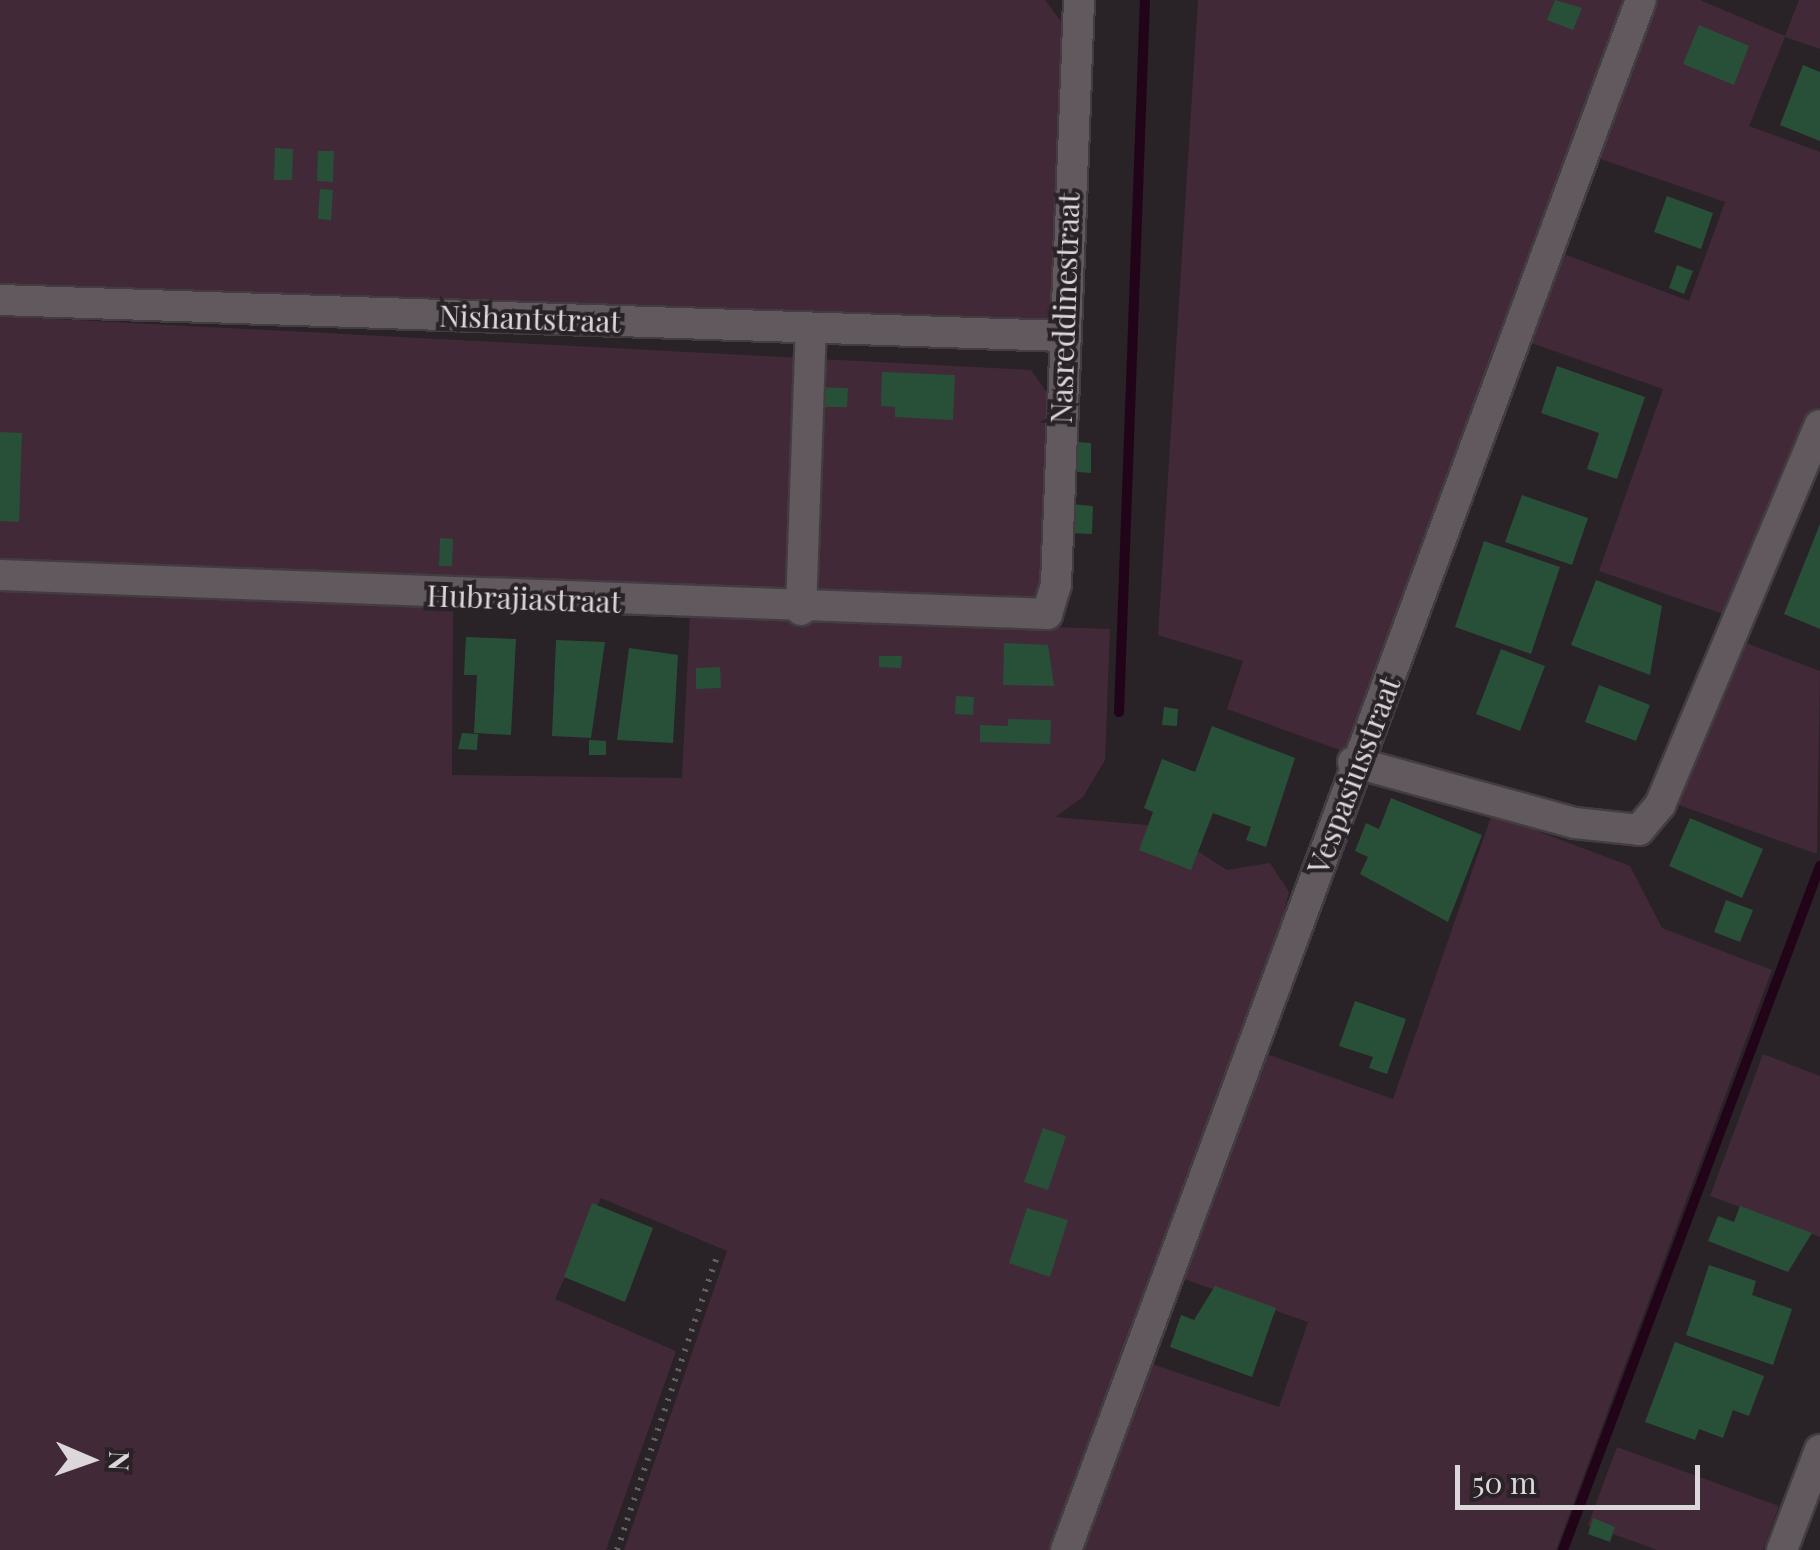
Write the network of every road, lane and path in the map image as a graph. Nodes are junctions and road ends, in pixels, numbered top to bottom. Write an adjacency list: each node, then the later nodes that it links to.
1 (1079, 0): 5 (street, Nasreddinestraat)
2 (1642, 0): 10 (street, Vespasiusstraat)
3 (0, 300): 4 (street, Nishantstraat)
4 (811, 328): 5 (street, Nishantstraat); 8 (street)
5 (1061, 336): 9 (street, Nasreddinestraat)
6 (1820, 425): 10 (street)
7 (0, 575): 8 (street, Hubrajiastraat)
8 (801, 610): 9 (street, Hubrajiastraat)
9 (1047, 614)
10 (1353, 762): 14 (street, Vespasiusstraat)
11 (716, 1257): 13 (path)
12 (1820, 1450): 15 (street)
13 (617, 1550)
14 (1066, 1550)
15 (1782, 1550)

